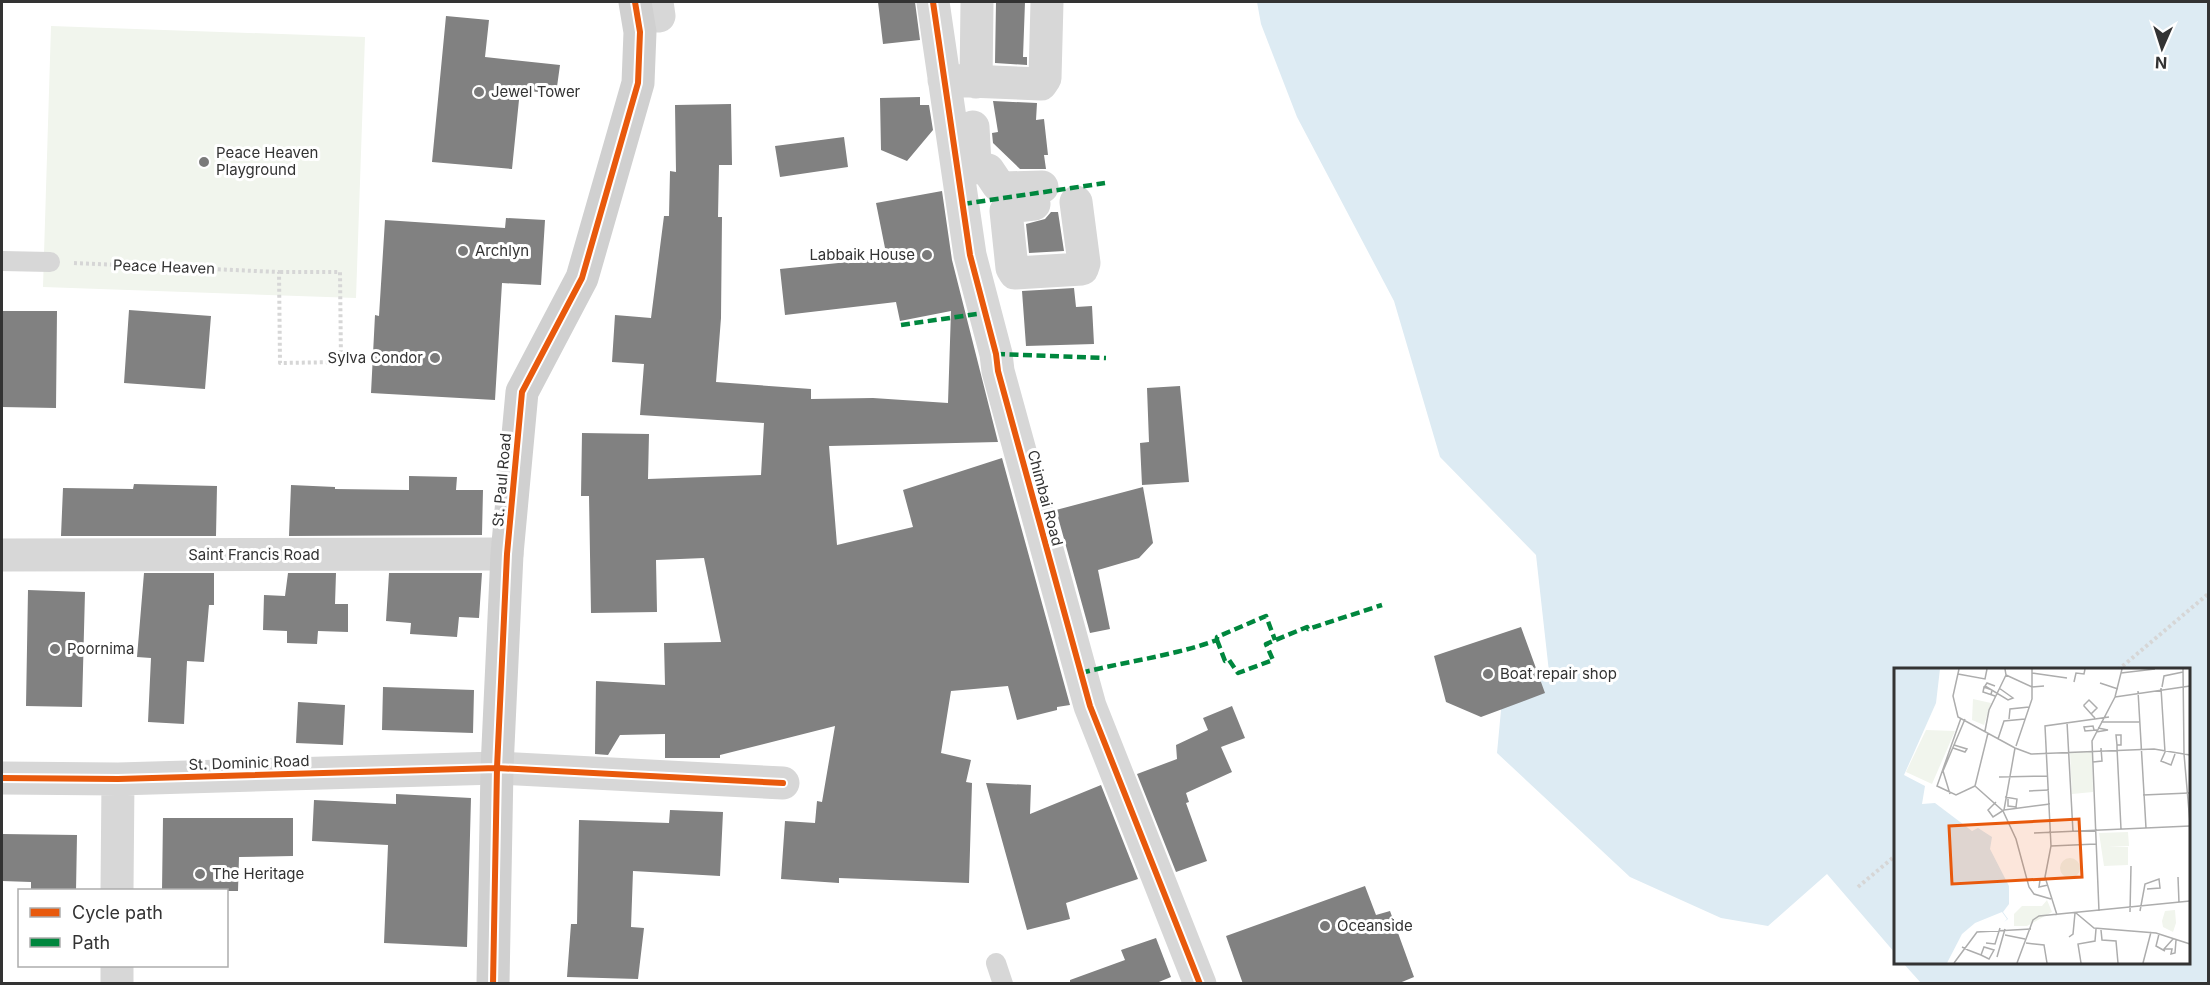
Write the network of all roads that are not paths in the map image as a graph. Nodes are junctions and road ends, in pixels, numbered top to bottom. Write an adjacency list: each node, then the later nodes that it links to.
1 (933, 2): 5 (street, Chimbai Road)
2 (977, 2): 6 (street)
3 (1047, 2): 8 (street)
4 (650, 6): 15 (street, St. Paul Road)
5 (938, 40): 6 (street); 7 (street, Chimbai Road)
6 (977, 41): 8 (street)
7 (944, 80): 8 (street); 9 (street, Chimbai Road)
8 (976, 82)
9 (972, 116): 11 (street); 12 (street, Chimbai Road)
10 (1076, 202): 11 (street)
11 (1010, 251): 12 (street)
12 (970, 255): 27 (street, Chimbai Road)
13 (2, 261): 14 (lane)
14 (50, 262)
15 (507, 554): 16 (street, Saint Francis Road); 17 (street, St. Paul Road)
16 (2, 555)
17 (497, 768): 19 (street, St. Dominic Road); 20 (street, St. Dominic Road); 25 (street, St. Paul Road)
18 (2, 778): 19 (street, St. Dominic Road)
19 (118, 779): 21 (street)
20 (783, 783)
21 (117, 889)
22 (996, 963): 26 (lane)
23 (117, 967): 24 (street)
24 (117, 984)
25 (493, 984)
26 (1003, 984)
27 (1200, 984)

